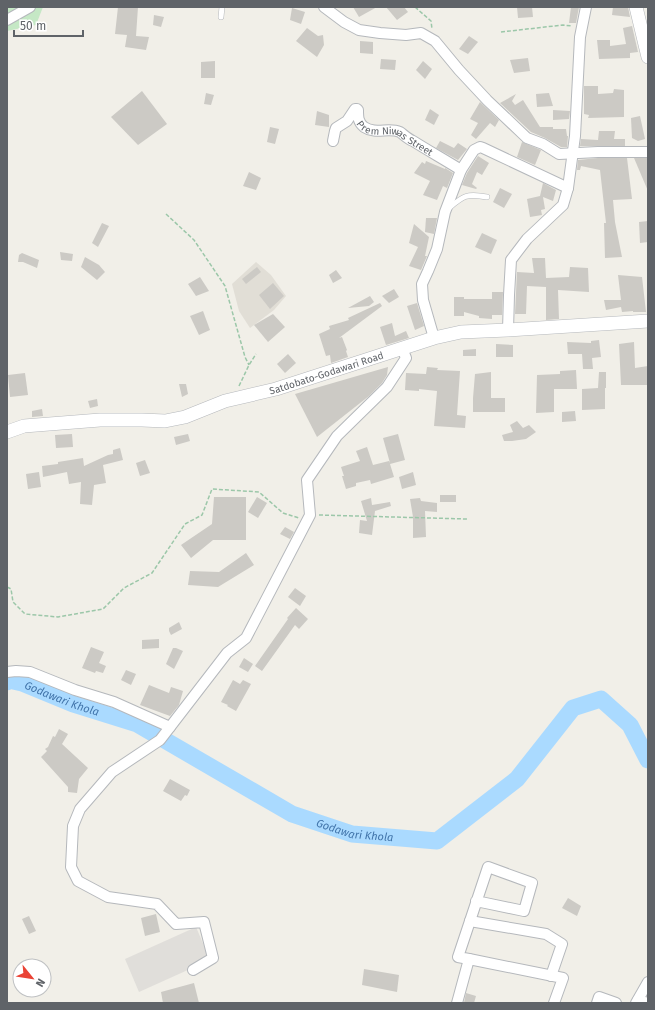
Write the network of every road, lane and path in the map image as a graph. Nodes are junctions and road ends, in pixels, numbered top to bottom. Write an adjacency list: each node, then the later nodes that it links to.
1 (30, 7): 8 (street)
2 (222, 7): 7 (lane)
3 (324, 7): 11 (street)
4 (415, 7): 11 (path)
5 (586, 7): 9 (street)
6 (636, 7): 12 (street)
7 (221, 17)
8 (7, 20)
9 (582, 26): 10 (path); 15 (street)
10 (501, 32)
11 (435, 40): 15 (street)
12 (648, 57)
13 (333, 141): 16 (street, Prem Niwas Street)
14 (648, 152): 15 (street)
15 (572, 153): 17 (street)
16 (461, 170): 17 (street); 19 (street)
17 (568, 188): 22 (street)
18 (486, 197): 19 (lane)
19 (445, 212): 23 (street)
20 (166, 214): 26 (path)
21 (648, 321): 22 (street, Satdobato-Godawari Road)
22 (508, 330): 23 (street, Satdobato-Godawari Road)
23 (434, 338): 24 (street, Satdobato-Godawari Road)
24 (402, 348): 27 (street, Satdobato-Godawari Road); 29 (street)
25 (256, 354): 26 (path)
26 (249, 365): 27 (path)
27 (243, 397): 28 (street, Satdobato-Godawari Road)
28 (7, 432)
29 (310, 515): 30 (path); 31 (path); 33 (street)
30 (467, 519)
31 (7, 587)
32 (7, 672): 33 (street)
33 (170, 727): 37 (street)
34 (476, 901): 34 (street); 35 (street)
35 (470, 921): 36 (street); 38 (street)
36 (469, 959): 38 (street); 41 (street)
37 (193, 970)
38 (551, 976): 42 (street)
39 (648, 982): 40 (street)
40 (641, 1002)
41 (457, 1003)
42 (554, 1003)
43 (597, 1003): 44 (street)
44 (616, 1003)

